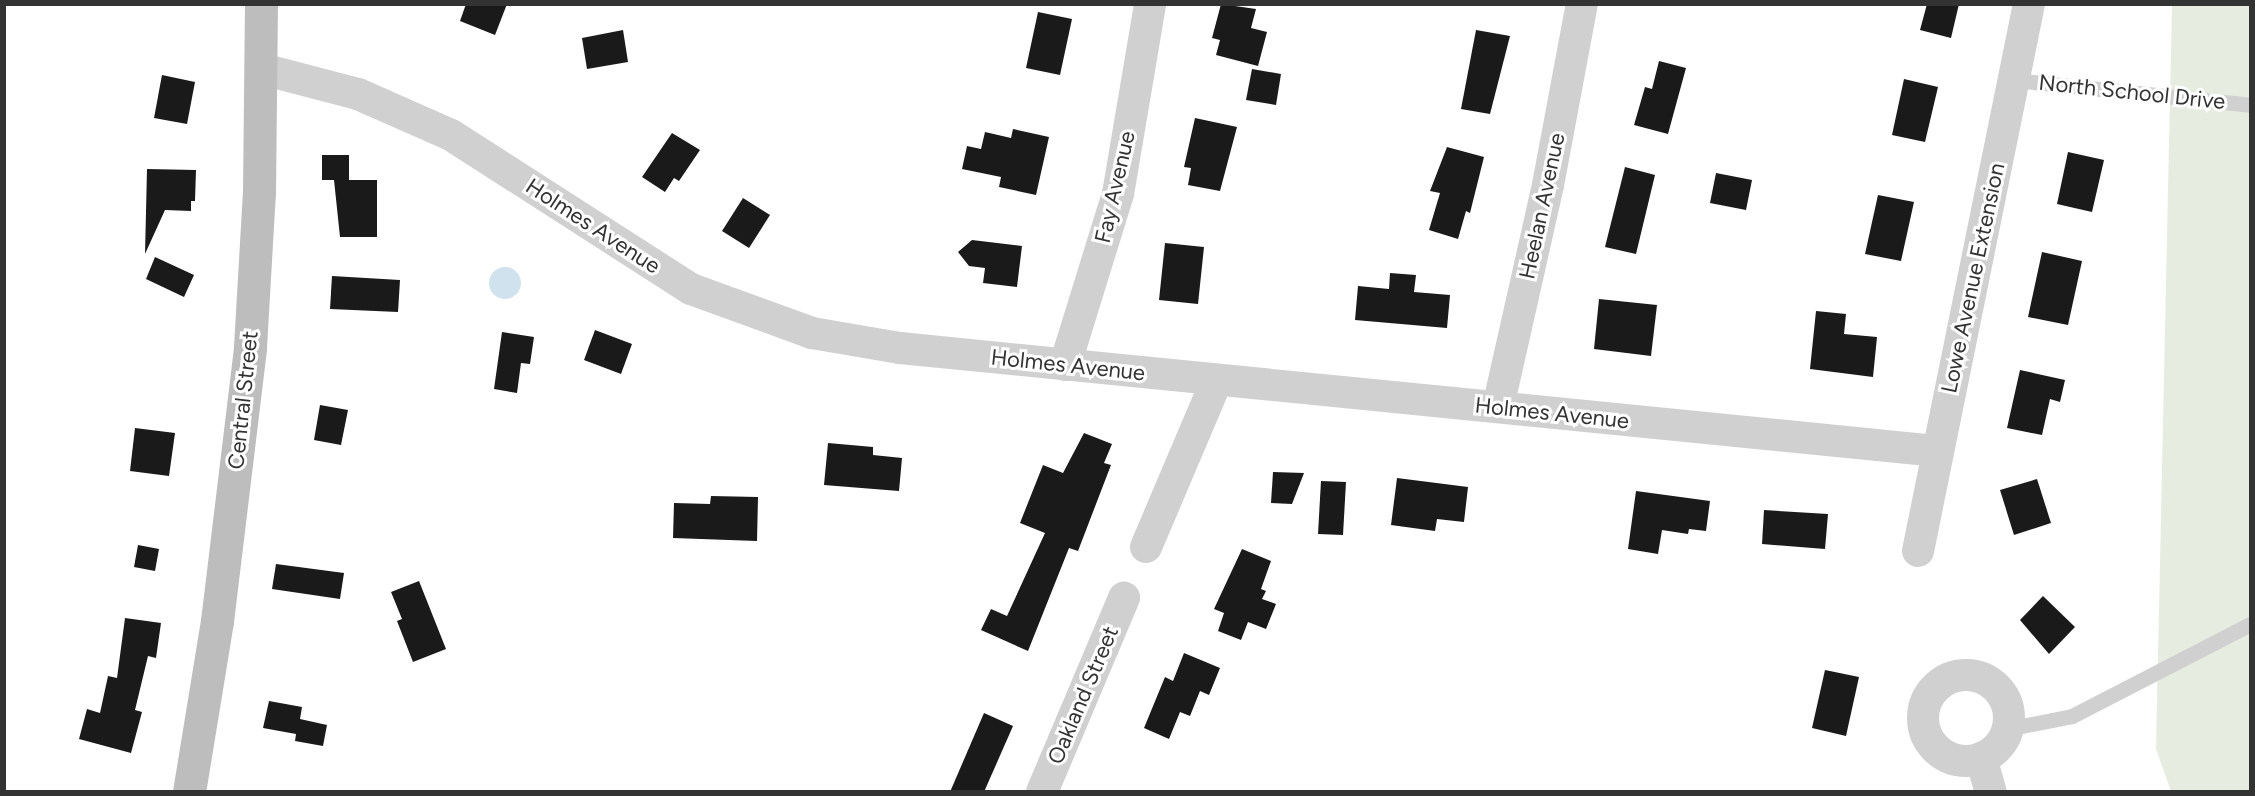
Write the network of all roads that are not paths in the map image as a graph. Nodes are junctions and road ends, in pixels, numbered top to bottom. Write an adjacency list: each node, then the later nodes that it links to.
1 (261, 4): 5 (main road, Central Street)
2 (1150, 4): 8 (street, Fay Avenue)
3 (1582, 4): 10 (street, Heelan Avenue)
4 (2029, 4): 6 (street, Lowe Avenue Extension)
5 (262, 69): 8 (street, Holmes Avenue); 18 (main road, Central Street)
6 (2014, 80): 7 (lane, North School Drive); 11 (street, Lowe Avenue Extension)
7 (2250, 105)
8 (1065, 365): 9 (street, Holmes Avenue)
9 (1217, 380): 10 (street, Holmes Avenue); 12 (street)
10 (1498, 407): 11 (street, Holmes Avenue)
11 (1938, 451): 13 (street, Lowe Avenue Extension)
12 (1146, 547)
13 (1918, 551)
14 (1124, 598): 19 (street, Oakland Street)
15 (2250, 624): 16 (lane)
16 (2007, 729): 17 (street); 17 (street)
17 (1982, 758): 20 (street)
18 (189, 792)
19 (1042, 792)
20 (1991, 792)

